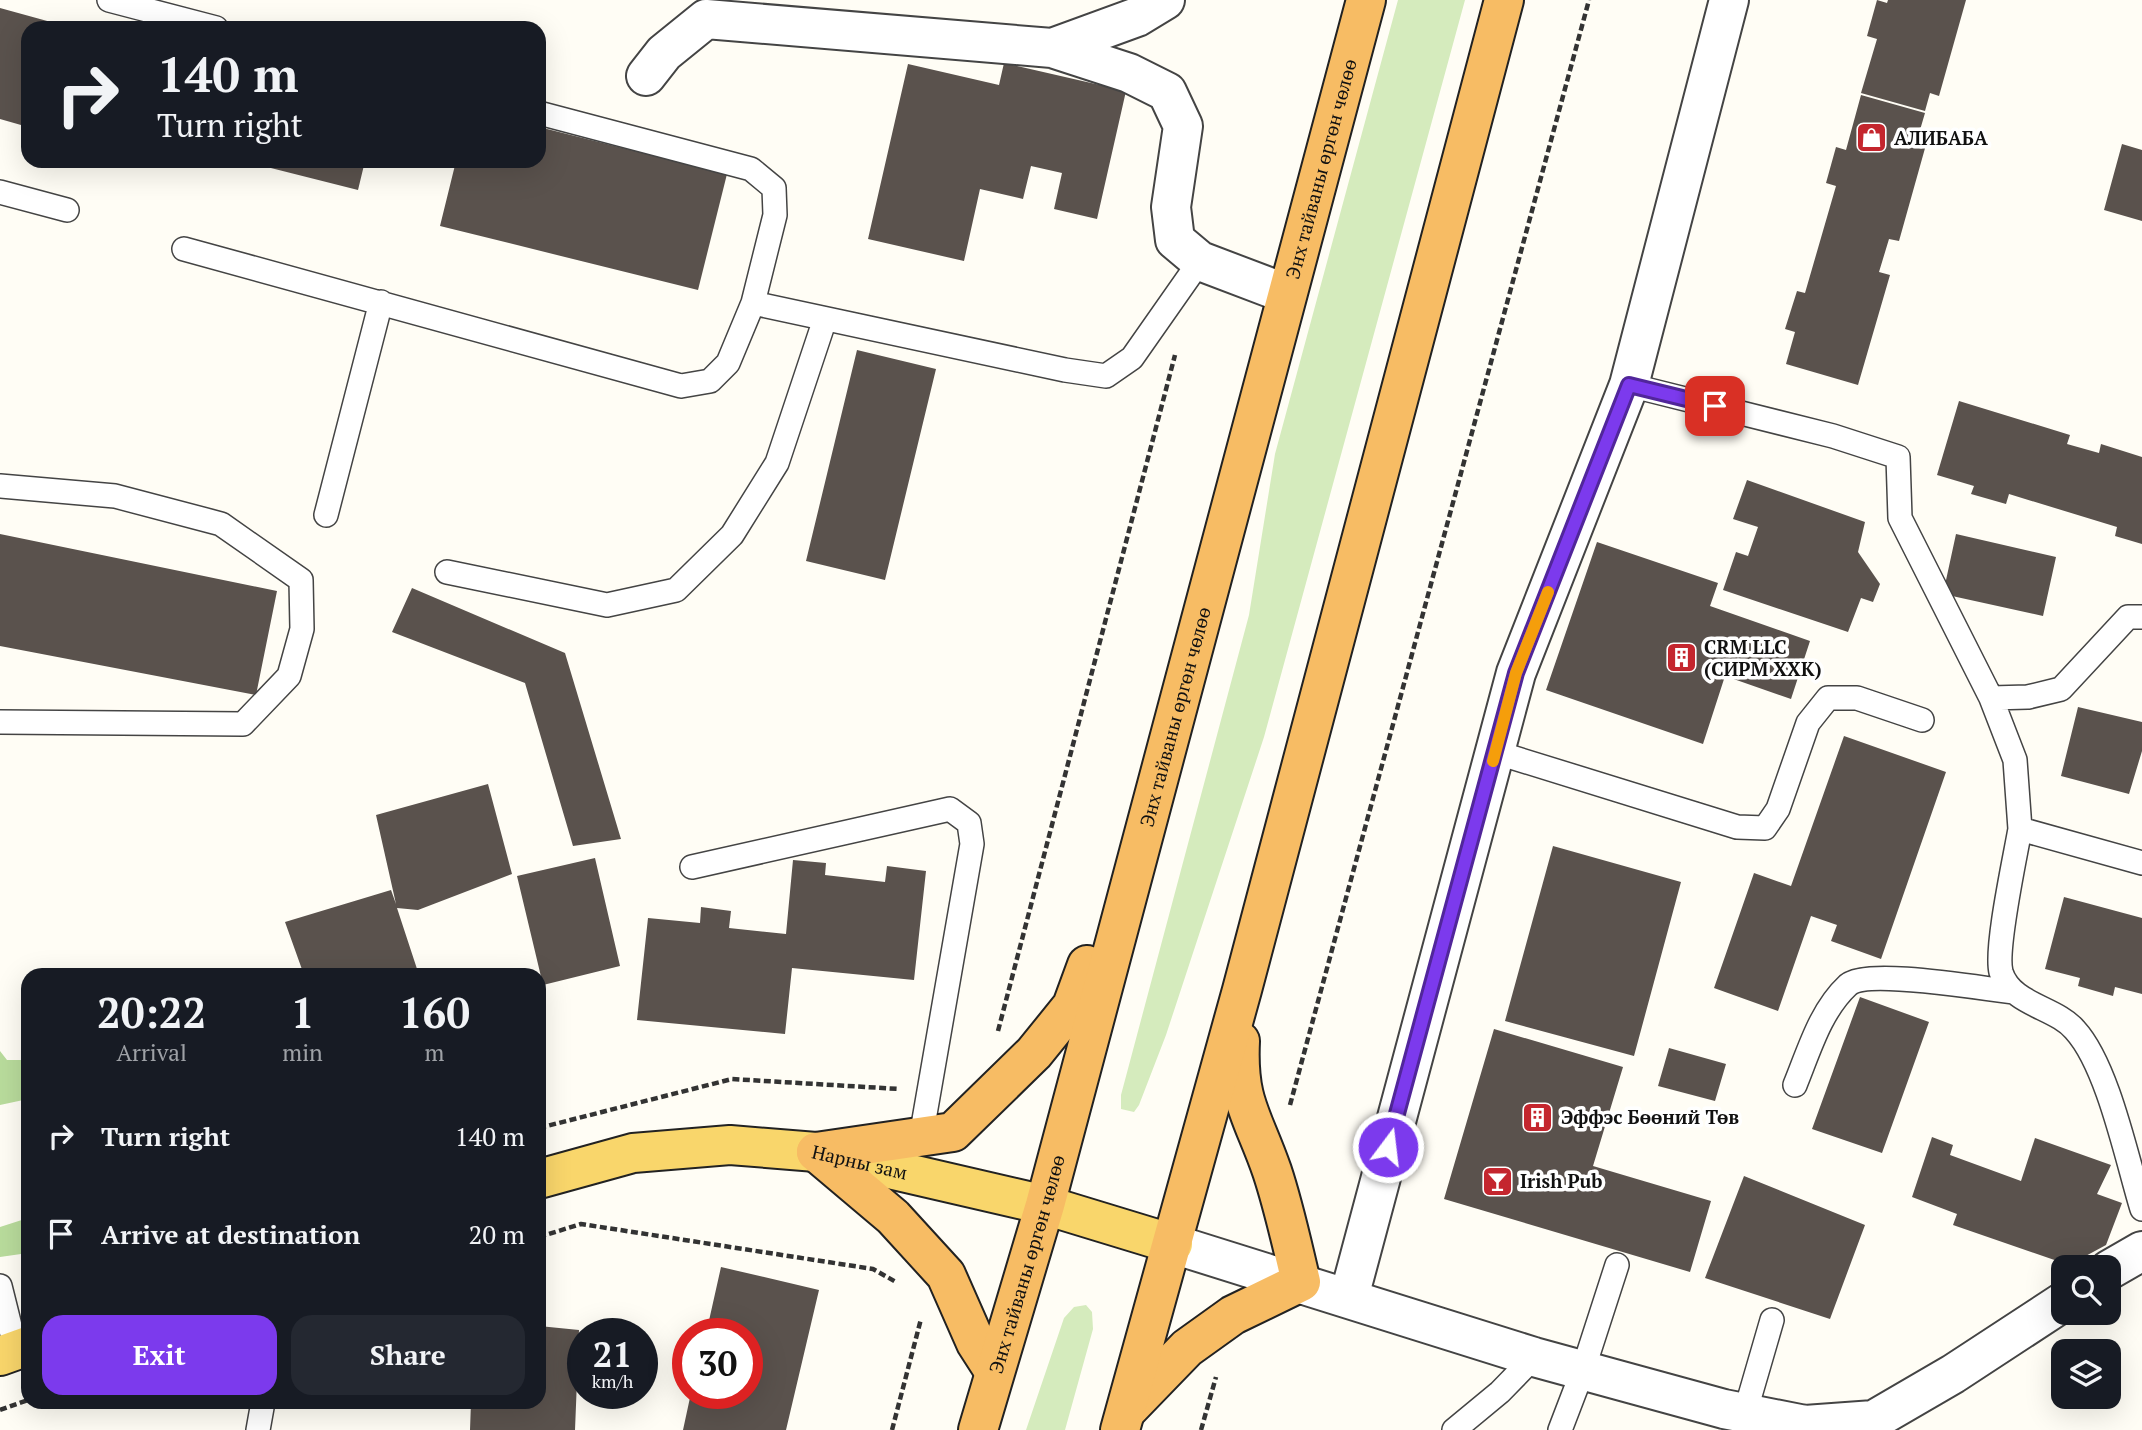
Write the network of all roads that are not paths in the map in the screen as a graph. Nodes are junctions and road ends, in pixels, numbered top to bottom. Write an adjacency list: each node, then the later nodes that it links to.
1 (109, 0): 7 (lane)
2 (1165, 0): 8 (street)
3 (1366, 0): 15 (highway, Энх тайваны өргөн чөлөө)
4 (1504, 0): 32 (highway)
5 (1729, 0): 19 (street)
6 (708, 9): 8 (street); 9 (street)
7 (189, 21)
8 (1052, 48): 14 (street)
9 (646, 76)
10 (546, 115): 17 (lane)
11 (0, 192): 12 (lane)
12 (67, 210)
13 (184, 249): 16 (lane)
14 (1200, 261): 15 (street); 18 (lane)
15 (1287, 294): 27 (highway, Энх тайваны өргөн чөлөө)
16 (381, 302): 17 (lane); 21 (lane)
17 (753, 303): 18 (lane)
18 (825, 318): 22 (lane)
19 (1629, 385): 24 (lane); 28 (street)
20 (0, 486): 26 (lane)
21 (326, 515)
22 (447, 572)
23 (2142, 617): 24 (lane)
24 (1991, 698): 29 (lane)
25 (1922, 720): 28 (lane)
26 (0, 722)
27 (1165, 745): 35 (highway); 38 (highway, Энх тайваны өргөн чөлөө)
28 (1495, 752): 46 (street)
29 (2020, 830): 30 (lane); 33 (lane)
30 (2142, 863)
31 (692, 867): 35 (lane)
32 (1242, 989): 40 (highway); 44 (highway)
33 (2014, 992): 34 (lane); 39 (lane)
34 (1795, 1086)
35 (921, 1137): 36 (highway)
36 (816, 1152): 37 (main road, Нарны зам); 38 (main road, Нарны зам); 52 (highway)
37 (546, 1177)
38 (1045, 1205): 40 (main road, Нарны зам); 52 (highway, Энх тайваны өргөн чөлөө)
39 (2142, 1209)
40 (1173, 1244): 44 (street); 54 (highway)
41 (2142, 1251): 42 (street)
42 (2121, 1263)
43 (1617, 1265): 51 (lane)
44 (1301, 1282): 46 (street); 54 (highway)
45 (0, 1286): 49 (lane)
46 (1349, 1297): 50 (street)
47 (2051, 1310): 55 (street)
48 (1772, 1320): 55 (lane)
49 (15, 1351)
50 (1534, 1357): 51 (street); 58 (lane)
51 (1583, 1370): 55 (street); 59 (lane)
52 (994, 1371): 57 (highway, Энх тайваны өргөн чөлөө)
53 (262, 1409): 56 (lane)
54 (1122, 1422)
55 (1743, 1422)
56 (258, 1430)
57 (978, 1430)
58 (1454, 1430)
59 (1560, 1430)

